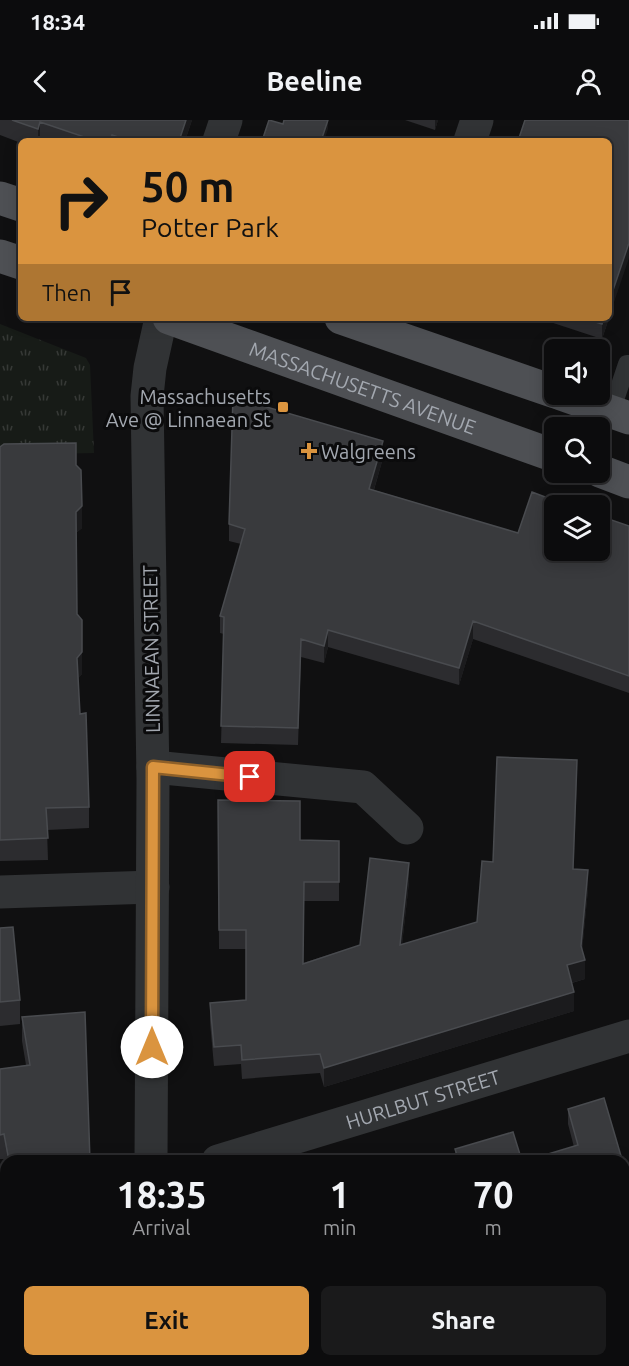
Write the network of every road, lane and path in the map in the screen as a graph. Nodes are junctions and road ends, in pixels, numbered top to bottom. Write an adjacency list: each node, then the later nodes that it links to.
1 (226, 120): 3 (street)
2 (477, 120): 4 (street)
3 (220, 138)
4 (471, 138)
5 (0, 198): 6 (main road)
6 (18, 204)
7 (0, 256): 8 (main road)
8 (18, 262)
9 (160, 321): 20 (street, LINNAEAN STREET)
10 (177, 321): 17 (main road, MASSACHUSETTS AVENUE)
11 (360, 321): 12 (main road)
12 (404, 328): 14 (main road)
13 (629, 364): 16 (lane)
14 (544, 387)
15 (592, 405): 16 (main road)
16 (620, 415)
17 (544, 452)
18 (610, 475): 19 (main road)
19 (629, 482)
20 (153, 767): 21 (street); 22 (street, LINNAEAN STREET)
21 (407, 828)
22 (153, 887): 23 (street); 25 (street, LINNAEAN STREET)
23 (0, 892)
24 (629, 1036): 26 (street, HURLBUT STREET)
25 (151, 1155)
26 (238, 1155)

